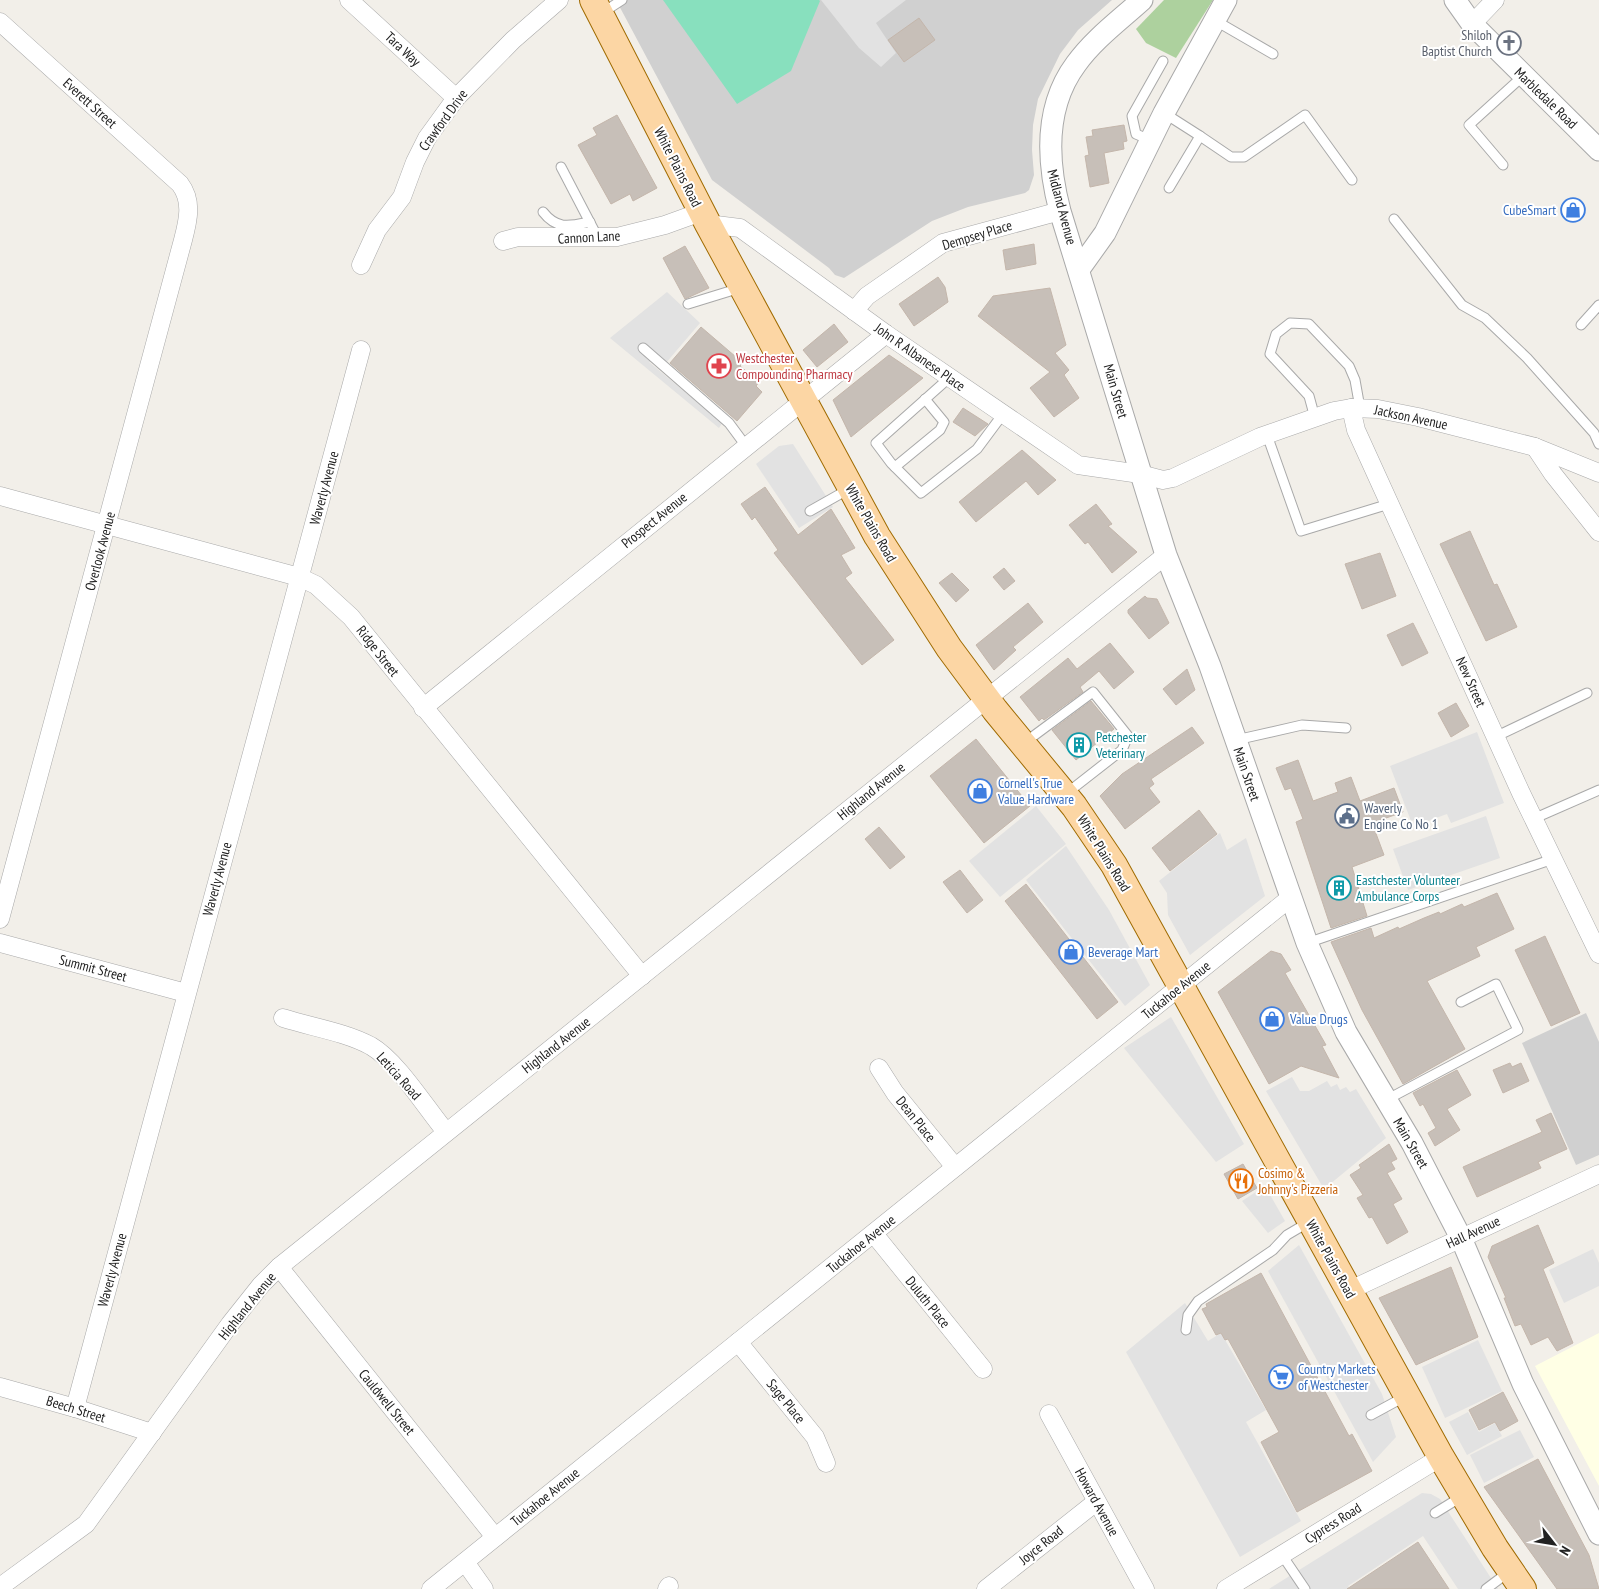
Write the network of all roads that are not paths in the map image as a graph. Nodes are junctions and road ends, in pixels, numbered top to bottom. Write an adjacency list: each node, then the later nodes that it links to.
1 (349, 0): 15 (street, Tara Way)
2 (559, 0): 15 (street, Crawford Drive)
3 (622, 0): 8 (lane)
4 (1142, 0): 25 (street, Midland Avenue)
5 (1226, 0): 9 (street)
6 (1455, 0): 11 (street, Marbledale Road)
7 (1495, 0): 11 (street)
8 (596, 8): 27 (main road, White Plains Road)
9 (1216, 21): 12 (lane); 16 (street)
10 (0, 22): 23 (street, Everett Street)
11 (1472, 24): 14 (street, Marbledale Road)
12 (1273, 54)
13 (1163, 61): 18 (lane)
14 (1523, 76): 19 (street, Marbledale Road); 20 (lane)
15 (456, 98): 31 (street, Crawford Drive)
16 (1164, 113): 17 (lane); 18 (street)
17 (1200, 136): 22 (lane); 24 (lane)
18 (1151, 140): 32 (street)
19 (1599, 150)
20 (1503, 166)
21 (561, 167): 29 (lane)
22 (1352, 180)
23 (180, 184): 58 (street, Overlook Avenue)
24 (1169, 188)
25 (1060, 211): 32 (street, Midland Avenue); 36 (street, Dempsey Place)
26 (543, 212): 29 (lane)
27 (704, 218): 29 (street, Cannon Lane); 33 (main road, White Plains Road); 36 (street, John R Albanese Place)
28 (1394, 219): 48 (lane)
29 (594, 229): 30 (street, Cannon Lane)
30 (504, 241)
31 (361, 265)
32 (1080, 268): 53 (street, Main Street)
33 (742, 287): 34 (lane); 43 (main road, White Plains Road)
34 (688, 304)
35 (1599, 305): 37 (lane)
36 (854, 311): 38 (street, John R Albanese Place)
37 (1581, 325)
38 (886, 334): 41 (street, John R Albanese Place); 43 (street, Prospect Avenue)
39 (643, 348): 49 (lane)
40 (361, 350): 61 (street, Waverly Avenue)
41 (949, 378): 42 (lane); 45 (street, John R Albanese Place)
42 (925, 399): 51 (lane); 51 (lane)
43 (804, 400): 49 (street, Prospect Avenue); 54 (main road, White Plains Road)
44 (1355, 408): 46 (street, Jackson Avenue); 46 (lane); 50 (street, Jackson Avenue); 56 (street, New Street)
45 (1003, 414): 51 (lane); 53 (street, John R Albanese Place)
46 (1315, 418): 47 (street, Jackson Avenue)
47 (1267, 435): 53 (street, Jackson Avenue); 56 (lane)
48 (1599, 444)
49 (746, 446): 64 (street, Prospect Avenue)
50 (1535, 447): 52 (street, Jackson Avenue); 59 (street)
51 (895, 467)
52 (1599, 473)
53 (1140, 474): 60 (street, Main Street)
54 (850, 488): 57 (lane); 63 (main road, White Plains Road)
55 (0, 496): 58 (street, Ridge Street)
56 (1389, 504): 66 (street, New Street)
57 (810, 511)
58 (107, 524): 61 (street, Ridge Street); 74 (street, Overlook Avenue)
59 (1599, 532)
60 (1166, 555): 63 (street, Highland Avenue); 67 (street, Main Street)
61 (299, 577): 64 (street, Ridge Street); 81 (street, Waverly Avenue)
62 (1587, 693): 66 (lane)
63 (985, 698): 68 (main road, White Plains Road); 79 (street, Highland Avenue)
64 (423, 708): 79 (street, Ridge Street)
65 (1346, 728): 67 (lane)
66 (1495, 737): 71 (street, New Street)
67 (1236, 740): 73 (street, Main Street)
68 (1023, 743): 70 (main road, White Plains Road); 70 (lane)
69 (1599, 790): 71 (lane)
70 (1065, 795): 80 (main road, White Plains Road)
71 (1533, 819): 72 (street, New Street)
72 (1553, 859): 75 (street, New Street); 77 (lane)
73 (1290, 898): 77 (street, Main Street); 80 (street, Tuckahoe Avenue)
74 (0, 919)
75 (1593, 929): 78 (street, New Street)
76 (0, 943): 81 (street, Summit Street)
77 (1307, 943): 85 (street, Main Street)
78 (1599, 954)
79 (642, 976): 86 (street, Highland Avenue)
80 (1180, 987): 87 (street, Tuckahoe Avenue); 89 (main road, White Plains Road)
81 (186, 993): 99 (street, Waverly Avenue)
82 (1462, 1002): 85 (lane)
83 (283, 1018): 86 (street, Leticia Road)
84 (879, 1068): 87 (street, Dean Place)
85 (1386, 1100): 91 (street, Main Street)
86 (446, 1132): 92 (street, Highland Avenue)
87 (955, 1167): 90 (street, Tuckahoe Avenue)
88 (1599, 1174): 91 (street, Hall Avenue)
89 (1310, 1222): 93 (main road, White Plains Road); 94 (lane)
90 (874, 1234): 95 (street, Tuckahoe Avenue); 96 (street, Duluth Place)
91 (1461, 1238): 93 (street, Hall Avenue); 108 (street, Main Street)
92 (279, 1267): 102 (street, Highland Avenue); 109 (street, Cauldwell Street)
93 (1348, 1290): 98 (main road, White Plains Road)
94 (1186, 1330)
95 (738, 1342): 104 (street, Sage Place); 109 (street, Tuckahoe Avenue)
96 (983, 1369)
97 (0, 1387): 99 (street, Beech Street)
98 (1407, 1396): 101 (lane); 103 (main road, White Plains Road)
99 (75, 1408): 102 (street, Beech Street)
100 (1049, 1414): 106 (street, Howard Avenue)
101 (1371, 1415)
102 (152, 1433): 113 (street, Highland Avenue)
103 (1440, 1457): 105 (main road, White Plains Road); 110 (street, Cypress Road)
104 (826, 1463)
105 (1464, 1496): 107 (lane); 112 (main road, White Plains Road)
106 (1096, 1502): 117 (street, Joyce Road); 118 (street, Howard Avenue)
107 (1435, 1513)
108 (1598, 1528)
109 (495, 1537): 111 (street, Tuckahoe Avenue)
110 (1282, 1556): 114 (lane); 119 (street, Cypress Road)
111 (465, 1562): 115 (street, Tuckahoe Avenue); 116 (street)
112 (1517, 1580): 120 (lane)
113 (0, 1587)
114 (1305, 1588)
115 (431, 1589)
116 (484, 1589)
117 (986, 1589)
118 (1145, 1589)
119 (1226, 1589)
120 (1486, 1589)

